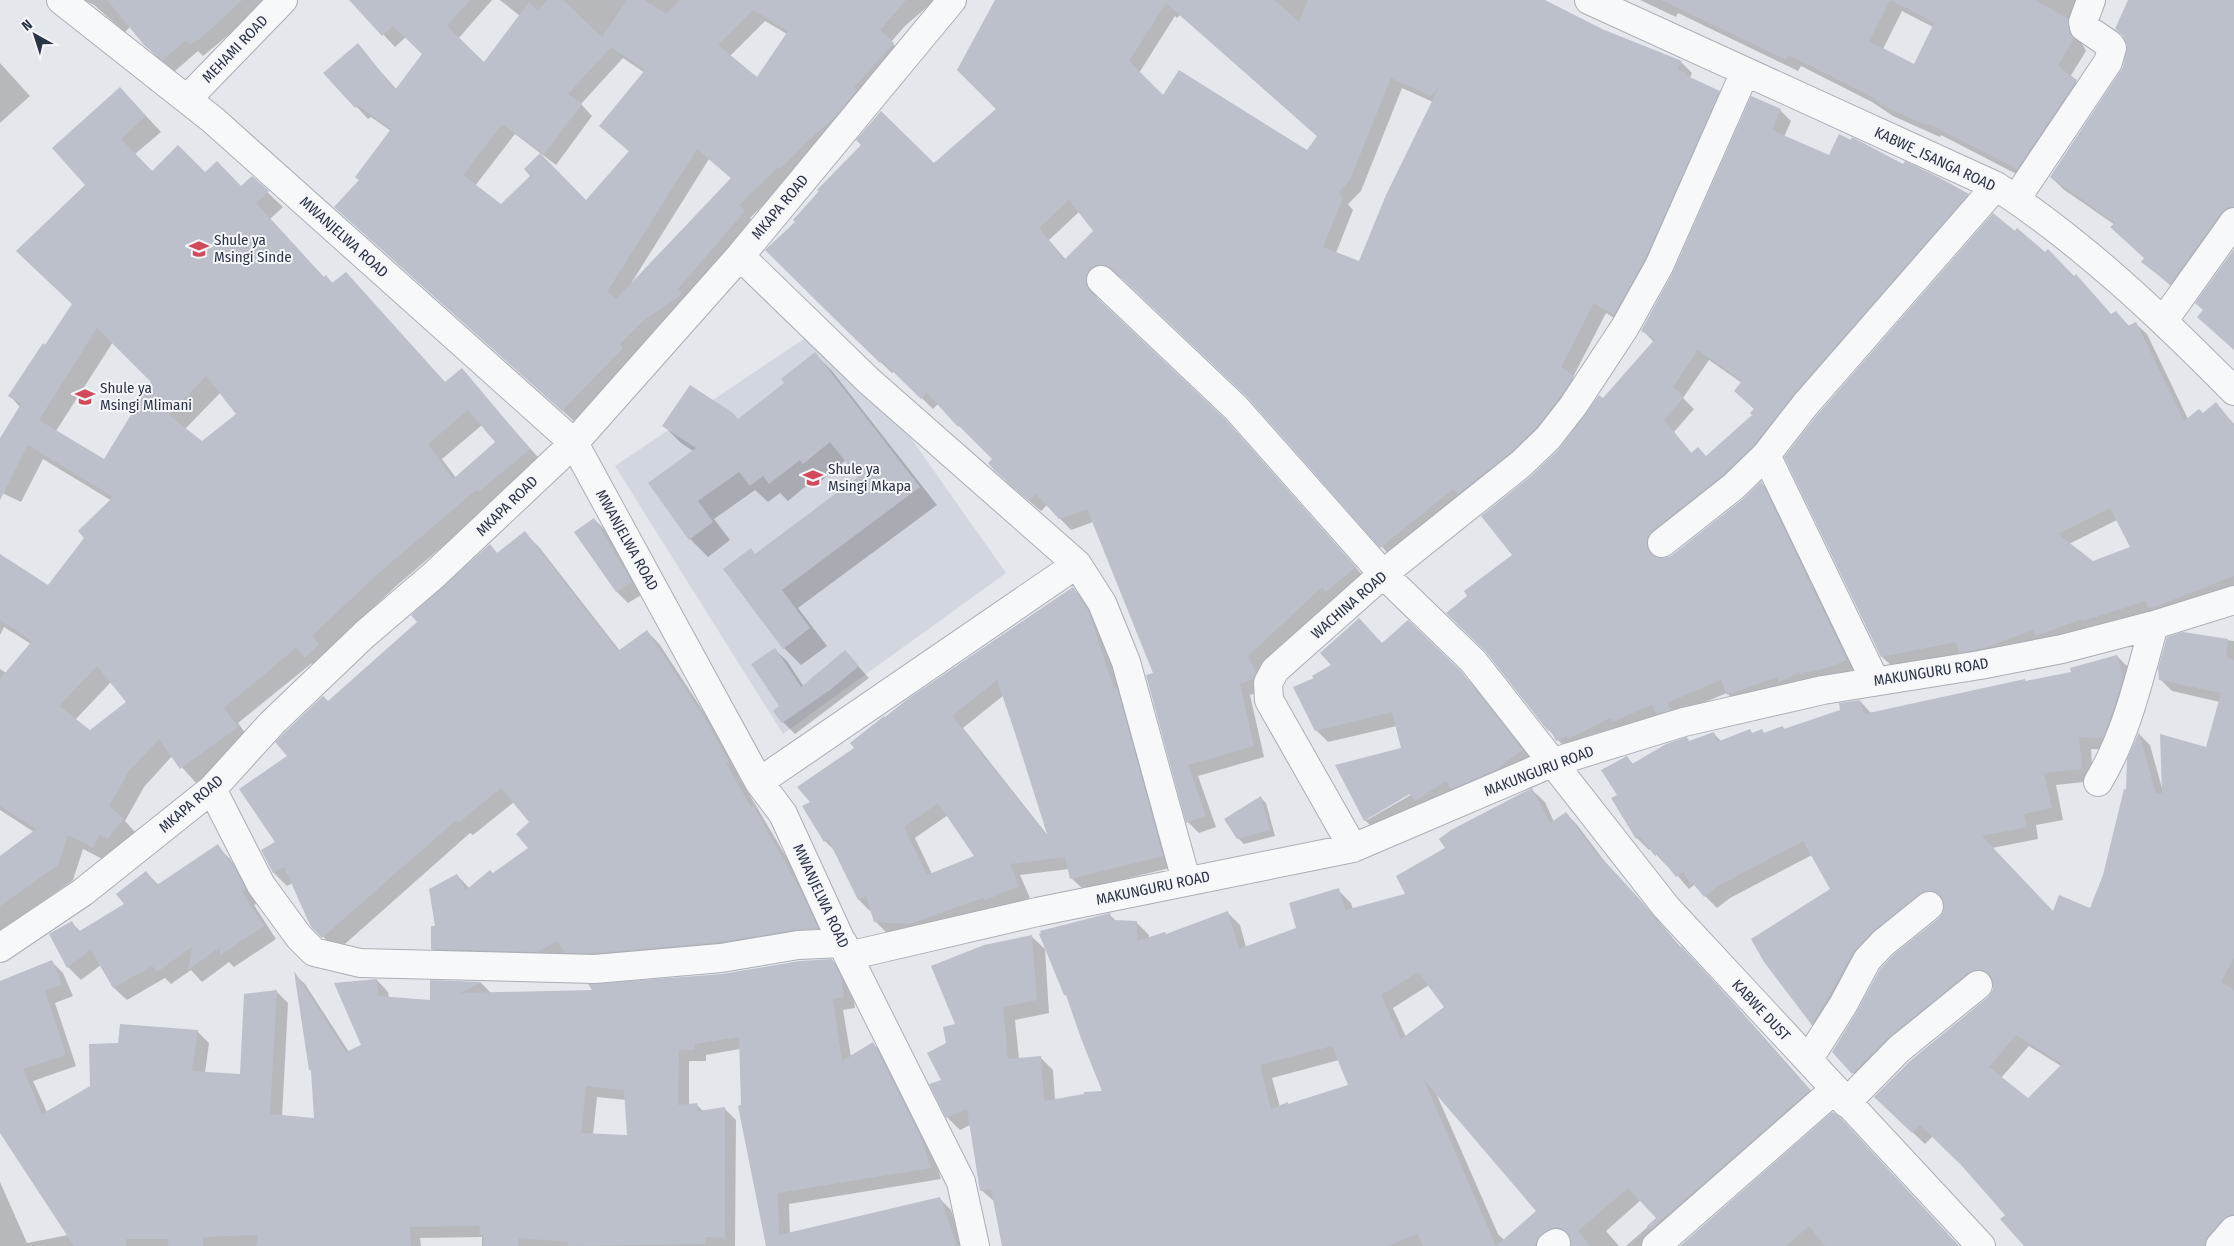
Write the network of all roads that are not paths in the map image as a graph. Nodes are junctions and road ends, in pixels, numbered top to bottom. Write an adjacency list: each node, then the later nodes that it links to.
1 (61, 0): 7 (street, MWANJELWA ROAD)
2 (283, 0): 7 (street, MEHAMI ROAD)
3 (952, 0): 10 (street, MKAPA ROAD)
4 (1589, 0): 6 (street, KABWE_ISANGA ROAD)
5 (2091, 0): 8 (street)
6 (1744, 72): 8 (street, KABWE_ISANGA ROAD); 18 (street, WACHINA ROAD)
7 (187, 99): 14 (street, MWANJELWA ROAD)
8 (2006, 193): 12 (street, KABWE_ISANGA ROAD); 15 (street)
9 (2234, 222): 12 (street)
10 (740, 256): 14 (street, MKAPA ROAD); 17 (street)
11 (1101, 280): 18 (street, KABWE DUST)
12 (2164, 320): 13 (street, KABWE_ISANGA ROAD)
13 (2234, 391)
14 (574, 443): 23 (street, MWANJELWA ROAD); 25 (street, MKAPA ROAD)
15 (1766, 455): 16 (street); 21 (street)
16 (1662, 543)
17 (1077, 564): 23 (street); 27 (street)
18 (1383, 574): 22 (street, KABWE DUST); 26 (street, WACHINA ROAD)
19 (2234, 600): 20 (street, MAKUNGURU ROAD)
20 (2154, 625): 21 (street, MAKUNGURU ROAD); 24 (street)
21 (1874, 681): 22 (street, MAKUNGURU ROAD)
22 (1554, 762): 26 (street, MAKUNGURU ROAD); 32 (street, KABWE DUST)
23 (759, 782): 30 (street, MWANJELWA ROAD)
24 (2098, 782)
25 (212, 789): 29 (street, MKAPA ROAD); 30 (street, MAKUNGURU ROAD)
26 (1353, 848): 27 (street, MAKUNGURU ROAD)
27 (1186, 880): 30 (street, MAKUNGURU ROAD)
28 (1929, 906): 32 (street)
29 (0, 948)
30 (846, 950): 35 (street, MWANJELWA ROAD)
31 (1978, 985): 33 (street)
32 (1808, 1060): 33 (street, KABWE DUST)
33 (1840, 1096): 36 (street); 37 (street, KABWE DUST)
34 (2234, 1230): 38 (street)
35 (975, 1246)
36 (1656, 1246)
37 (1981, 1246)
38 (2220, 1246)

